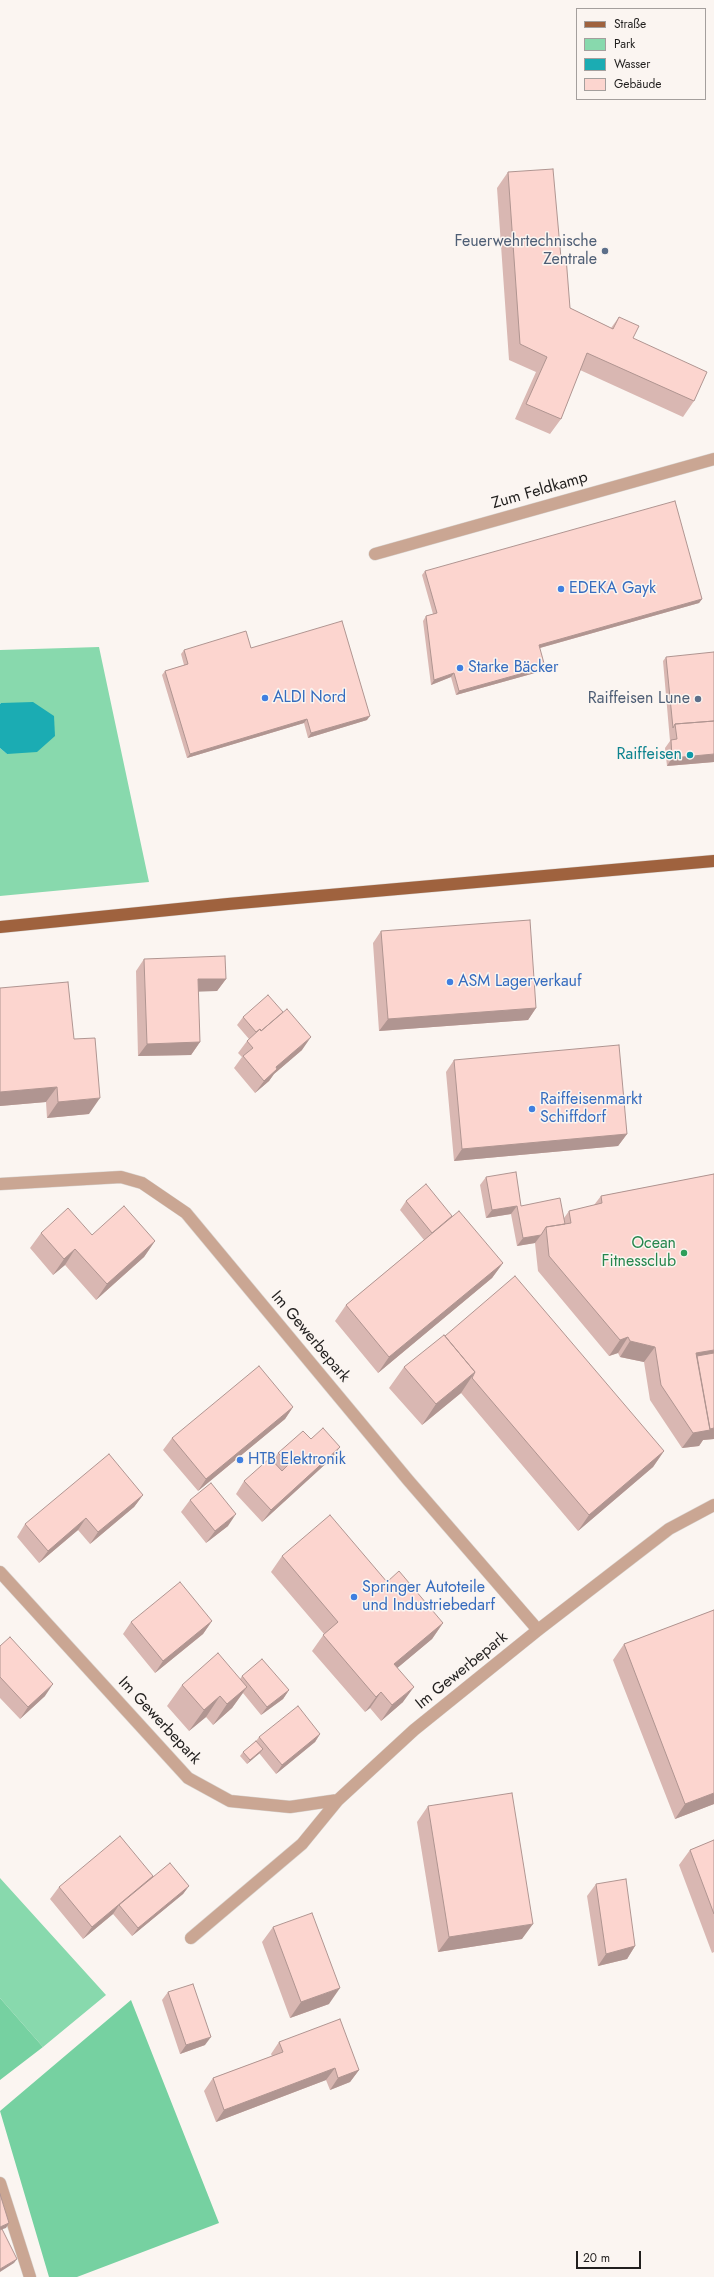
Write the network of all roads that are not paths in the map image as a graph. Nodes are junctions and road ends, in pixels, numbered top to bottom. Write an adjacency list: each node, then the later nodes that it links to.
1 (714, 459): 2 (street, Zum Feldkamp)
2 (375, 554)
3 (714, 861): 4 (main road)
4 (0, 927)
5 (0, 1184): 8 (street, Im Gewerbepark)
6 (714, 1505): 8 (street, Im Gewerbepark)
7 (0, 1572): 9 (street, Im Gewerbepark)
8 (538, 1630): 9 (street, Im Gewerbepark)
9 (338, 1800): 10 (street)
10 (191, 1938)
11 (0, 2183): 12 (street)
12 (30, 2277)

